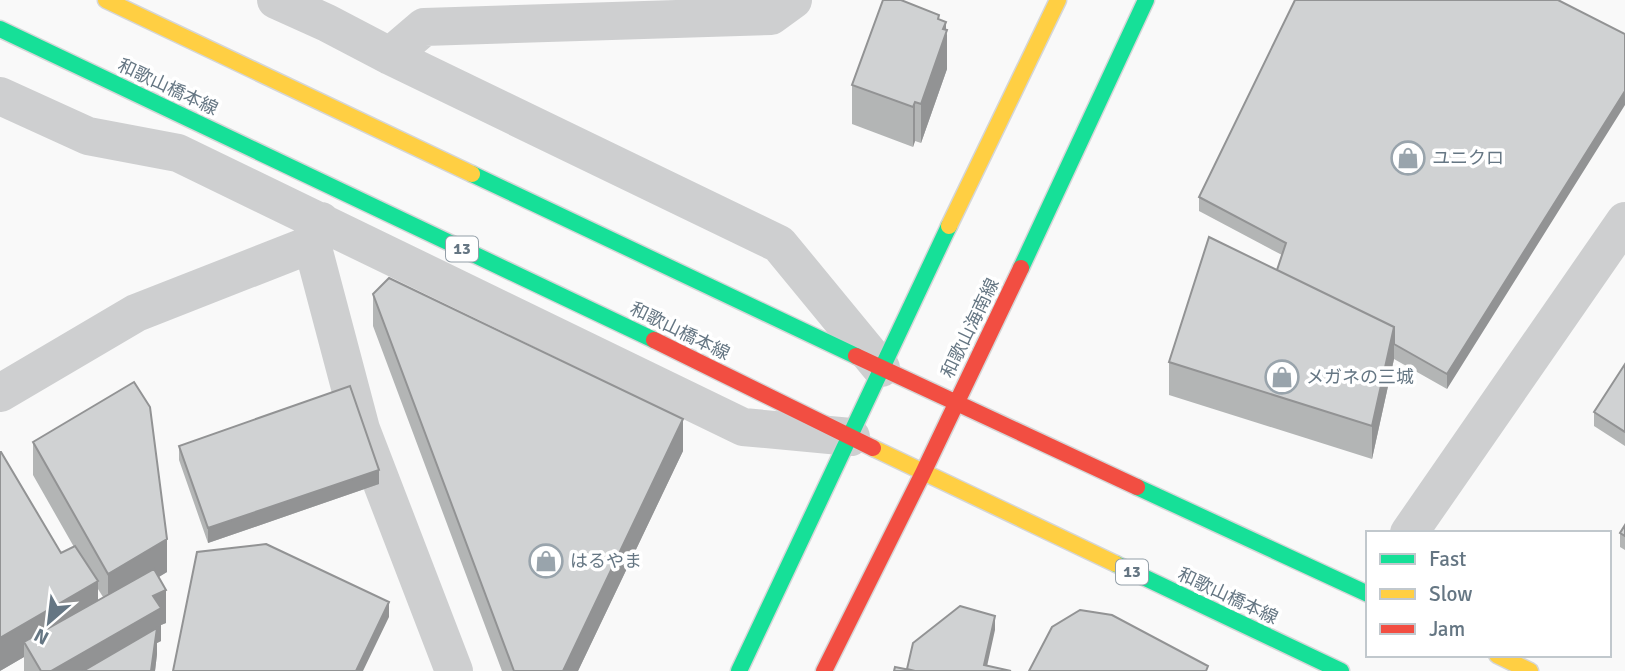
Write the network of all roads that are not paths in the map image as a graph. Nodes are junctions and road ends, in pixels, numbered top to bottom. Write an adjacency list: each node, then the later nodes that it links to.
1 (106, 0): 12 (main road)
2 (276, 0): 6 (street)
3 (793, 0): 8 (street)
4 (1058, 0): 12 (main road)
5 (1146, 0): 14 (main road, 和歌山海南線)
6 (330, 11): 8 (street)
7 (0, 29): 15 (main road, 和歌山橋本線 / 13)
8 (390, 56): 12 (street)
9 (0, 96): 11 (street)
10 (1625, 221): 17 (street)
11 (317, 233): 13 (street); 15 (street); 20 (street)
12 (881, 368): 14 (main road); 15 (main road)
13 (0, 393)
14 (956, 401): 16 (main road, 和歌山海南線); 18 (main road)
15 (850, 437): 16 (main road, 和歌山橋本線 / 13); 21 (main road)
16 (923, 472): 22 (main road, 和歌山海南線); 23 (main road, 和歌山橋本線 / 13)
17 (1410, 531)
18 (1366, 593)
19 (1501, 657): 24 (main road)
20 (454, 671)
21 (739, 671)
22 (824, 671)
23 (1341, 671)
24 (1530, 671)

